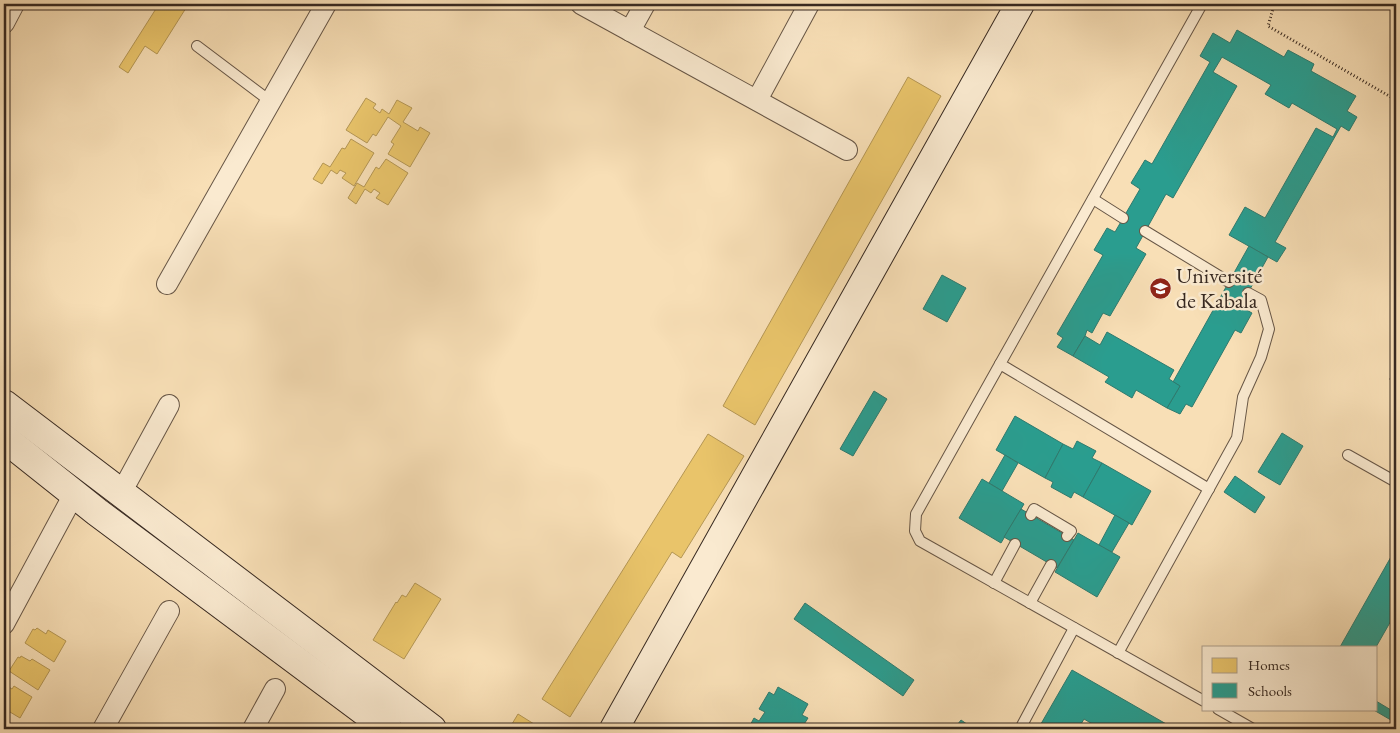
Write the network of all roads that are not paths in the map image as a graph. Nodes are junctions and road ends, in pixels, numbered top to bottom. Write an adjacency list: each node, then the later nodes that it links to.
1 (14, 4): 8 (street)
2 (326, 4): 12 (street)
3 (581, 4): 9 (street)
4 (645, 4): 9 (street)
5 (809, 4): 11 (street)
6 (1020, 4): 46 (main road)
7 (1202, 4): 14 (lane)
8 (4, 22)
9 (630, 30): 11 (street)
10 (197, 46): 12 (lane)
11 (757, 100): 13 (street)
12 (270, 101): 18 (street)
13 (847, 150)
14 (1093, 199): 15 (lane); 20 (lane)
15 (1123, 218)
16 (1145, 231): 17 (lane)
17 (1229, 282)
18 (167, 284)
19 (1248, 292): 26 (lane)
20 (1000, 364): 26 (lane); 33 (lane)
21 (4, 404): 27 (main road)
22 (169, 405): 27 (street)
23 (4, 438): 28 (main road)
24 (1348, 455): 25 (lane)
25 (1396, 482)
26 (1209, 489): 38 (lane)
27 (121, 493): 45 (main road)
28 (74, 494): 36 (street); 44 (main road)
29 (1031, 515): 30 (lane)
30 (1067, 536)
31 (1015, 544): 33 (lane)
32 (1051, 565): 34 (lane)
33 (994, 583): 34 (lane)
34 (1030, 603): 37 (lane)
35 (168, 611): 42 (street)
36 (4, 624)
37 (1074, 628): 38 (lane); 47 (lane)
38 (1118, 653): 40 (lane)
39 (275, 689): 43 (street)
40 (1202, 700)
41 (1220, 710): 48 (lane)
42 (103, 729)
43 (253, 729)
44 (388, 729)
45 (432, 729)
46 (614, 729)
47 (1020, 729)
48 (1254, 729)

